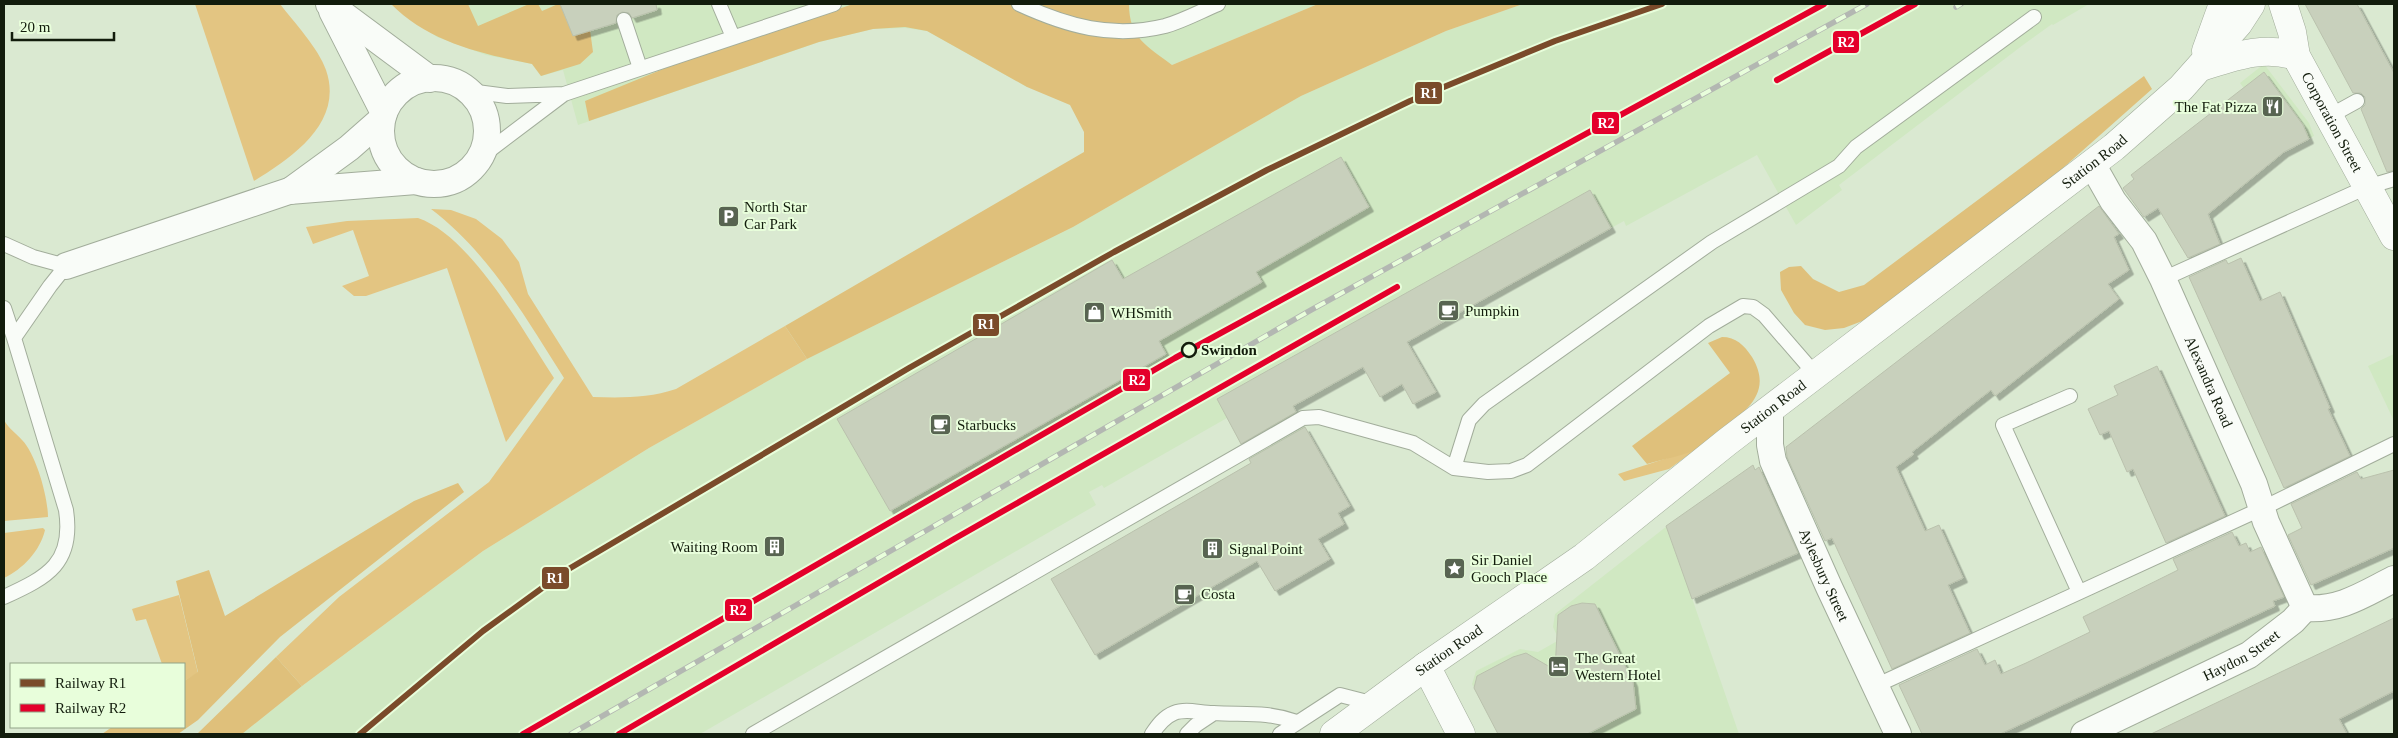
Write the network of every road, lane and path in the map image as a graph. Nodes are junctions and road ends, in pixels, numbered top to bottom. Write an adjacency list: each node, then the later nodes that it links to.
1 (329, 4): 15 (street); 19 (street)
2 (719, 4): 11 (lane)
3 (834, 4): 11 (lane)
4 (1019, 4): 5 (lane)
5 (1218, 4)
6 (2223, 4): 13 (street, Station Road)
7 (2251, 4): 13 (street, Station Road)
8 (2283, 4): 12 (street, Corporation Street)
9 (2034, 17): 37 (lane)
10 (624, 20): 14 (lane)
11 (734, 37): 14 (lane)
12 (2296, 56): 13 (street, Station Road); 20 (street, Corporation Street)
13 (2200, 67): 22 (street, Station Road)
14 (640, 68): 17 (lane)
15 (430, 78): 16 (street); 19 (street)
16 (469, 91): 17 (lane); 21 (street)
17 (564, 94): 21 (lane)
18 (2357, 101): 20 (lane)
19 (383, 116): 24 (street); 26 (street)
20 (2328, 117): 25 (street, Corporation Street)
21 (482, 156): 24 (street)
22 (2092, 164): 30 (street, Alexandra Road); 33 (street, Station Road)
23 (2394, 179): 25 (lane)
24 (416, 181): 26 (street)
25 (2367, 188): 27 (street, Corporation Street); 30 (lane)
26 (289, 192): 29 (street)
27 (2394, 236)
28 (4, 244): 29 (lane)
29 (66, 266): 32 (lane)
30 (2162, 279): 38 (street, Alexandra Road)
31 (4, 308): 32 (lane)
32 (14, 338): 41 (lane)
33 (1816, 375): 35 (street, Station Road); 37 (lane)
34 (2070, 396): 40 (lane)
35 (1770, 410): 43 (street, Station Road); 44 (street, Aylesbury Street)
36 (2394, 444): 38 (lane)
37 (1454, 468): 48 (lane)
38 (2263, 508): 40 (lane); 42 (street, Alexandra Road)
39 (2394, 579): 42 (street)
40 (2080, 592): 44 (lane)
41 (4, 597)
42 (2305, 608): 55 (street, Haydon Street)
43 (1426, 666): 45 (street, Station Road); 53 (street)
44 (1876, 686): 54 (street, Aylesbury Street)
45 (1375, 704): 47 (lane); 52 (street, Station Road)
46 (1214, 713): 47 (lane); 49 (lane); 50 (lane)
47 (1297, 722): 51 (lane)
48 (752, 734)
49 (1152, 734)
50 (1187, 734)
51 (1280, 734)
52 (1334, 734)
53 (1461, 734)
54 (1898, 734)
55 (2084, 734)

